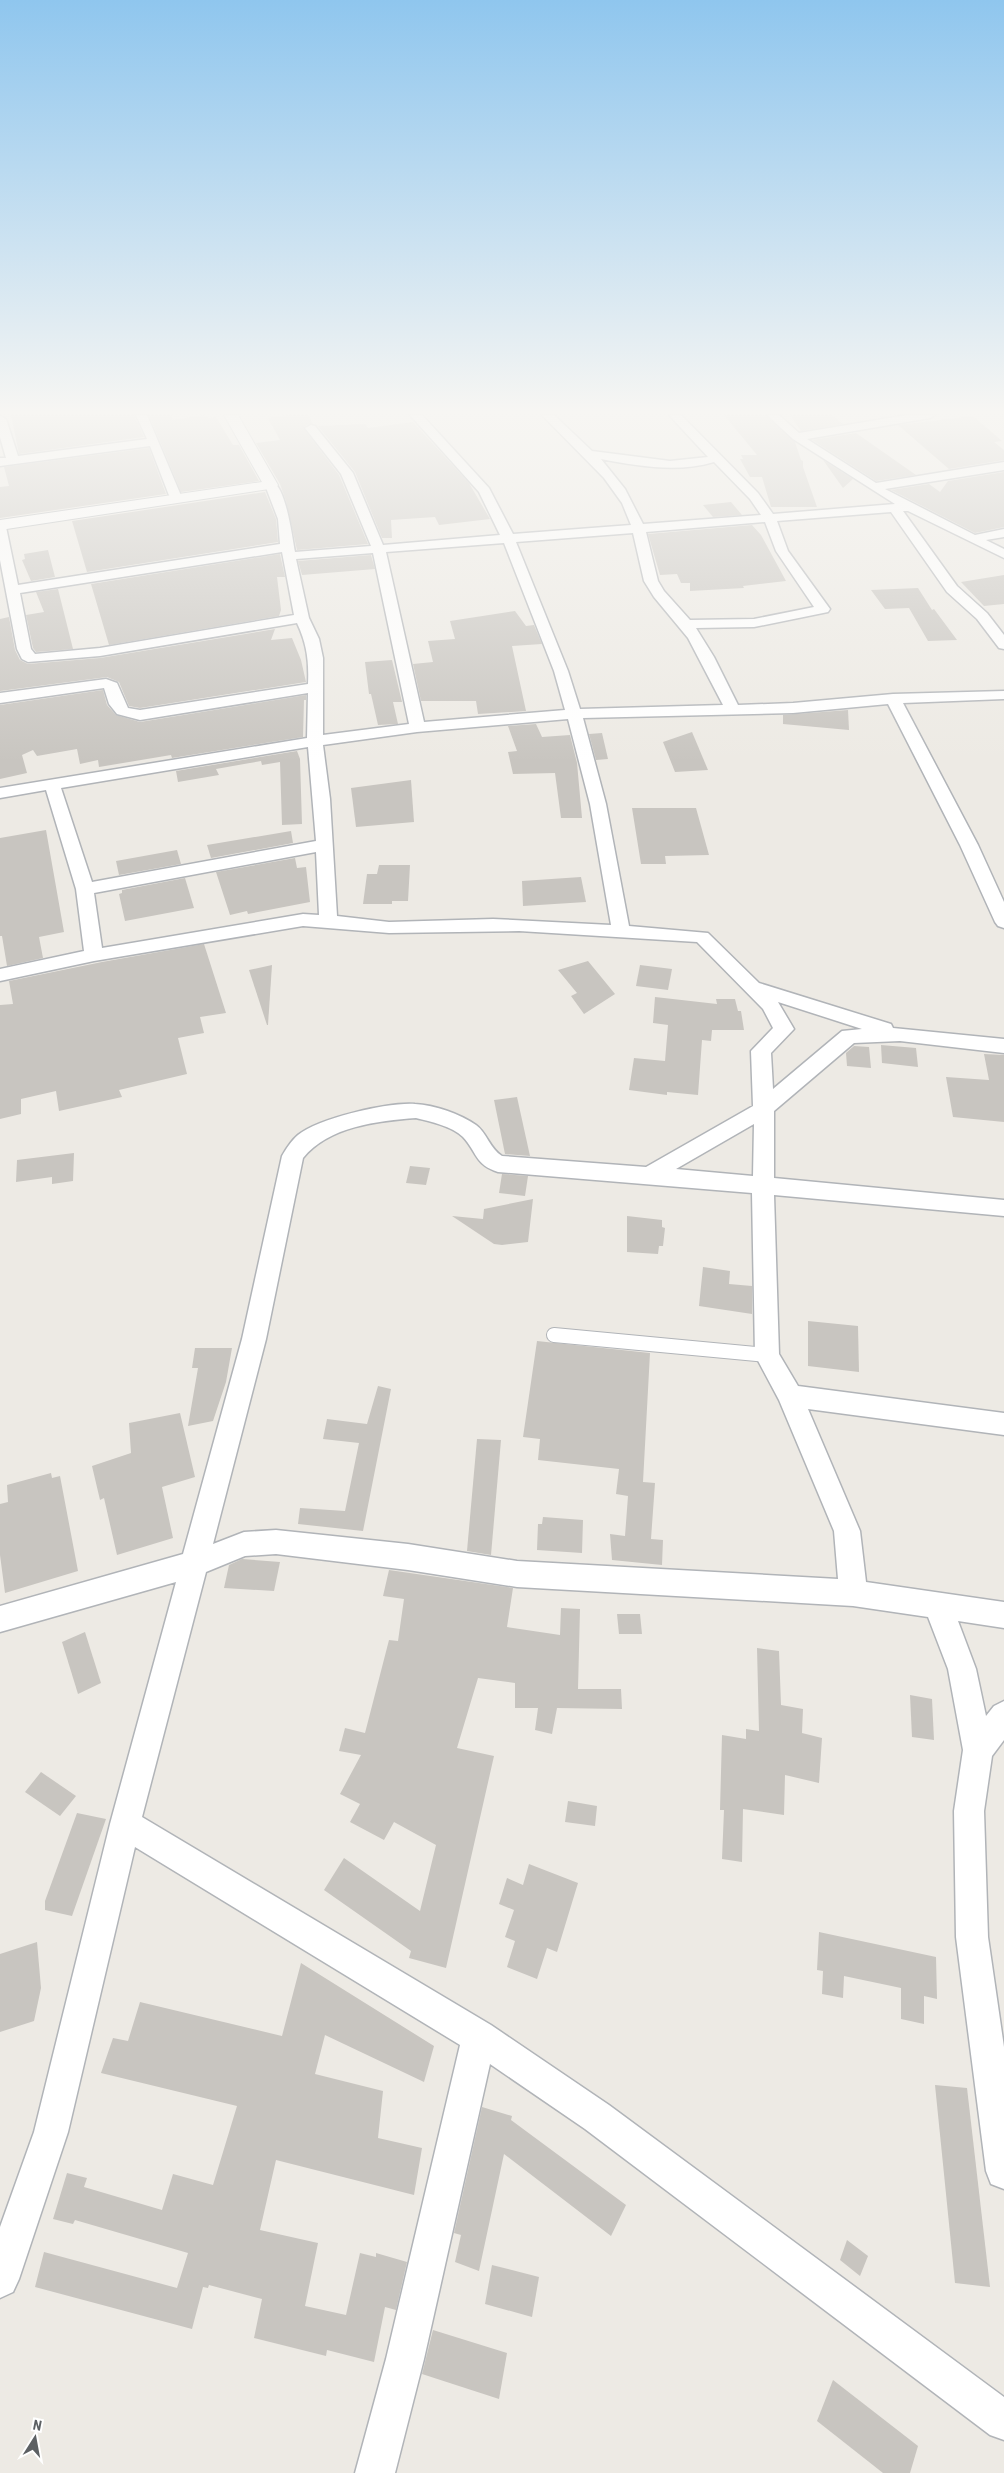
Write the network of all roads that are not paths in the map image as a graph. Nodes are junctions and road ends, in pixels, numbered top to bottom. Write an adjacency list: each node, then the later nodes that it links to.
1 (1, 530): 16 (street)
2 (285, 530): 14 (street)
3 (371, 530): 13 (street)
4 (504, 530): 11 (street)
5 (607, 530): 11 (street)
6 (638, 530): 20 (street)
7 (774, 530): 20 (street)
8 (915, 530): 21 (street)
9 (951, 530): 12 (street)
10 (1004, 533): 12 (street)
11 (508, 538): 13 (street); 29 (street)
12 (973, 540): 15 (street)
13 (379, 550): 14 (street); 30 (street)
14 (288, 552): 16 (street); 19 (street)
15 (1004, 554)
16 (13, 590): 17 (street)
17 (17, 614): 18 (street); 22 (street)
18 (0, 616)
19 (302, 618): 22 (street); 24 (street)
20 (686, 624): 28 (street)
21 (1004, 645)
22 (100, 652): 23 (street)
23 (110, 684): 24 (street); 26 (street)
24 (316, 687): 31 (street)
25 (1004, 695): 27 (street)
26 (0, 698)
27 (893, 699): 28 (street); 37 (street)
28 (732, 708): 29 (street)
29 (574, 714): 30 (street); 38 (street)
30 (417, 728): 31 (street)
31 (315, 740): 32 (street); 34 (street)
32 (52, 784): 33 (street); 35 (street)
33 (0, 792)
34 (324, 845): 35 (street); 36 (street)
35 (85, 889): 39 (street)
36 (328, 919): 38 (street); 39 (street)
37 (1004, 922)
38 (621, 932): 41 (street)
39 (94, 955): 40 (street)
40 (0, 975)
41 (749, 986): 42 (street); 44 (street)
42 (900, 1034): 43 (street); 44 (street)
43 (1004, 1046)
44 (762, 1110): 45 (street); 46 (street)
45 (649, 1175): 46 (street); 52 (street)
46 (763, 1186): 47 (street); 49 (street)
47 (996, 1204)
48 (554, 1335): 49 (lane)
49 (767, 1355): 50 (street)
50 (790, 1396): 51 (street); 53 (street)
51 (1004, 1424)
52 (194, 1564): 53 (street); 56 (street); 59 (street)
53 (853, 1593): 54 (street)
54 (937, 1604): 55 (street); 58 (street)
55 (1004, 1615)
56 (0, 1619)
57 (1004, 1716): 58 (street)
58 (978, 1750): 61 (street)
59 (125, 1824): 60 (street); 62 (street)
60 (479, 2037): 63 (street); 64 (street)
61 (1004, 2172)
62 (0, 2280)
63 (1004, 2421)
64 (375, 2473)

